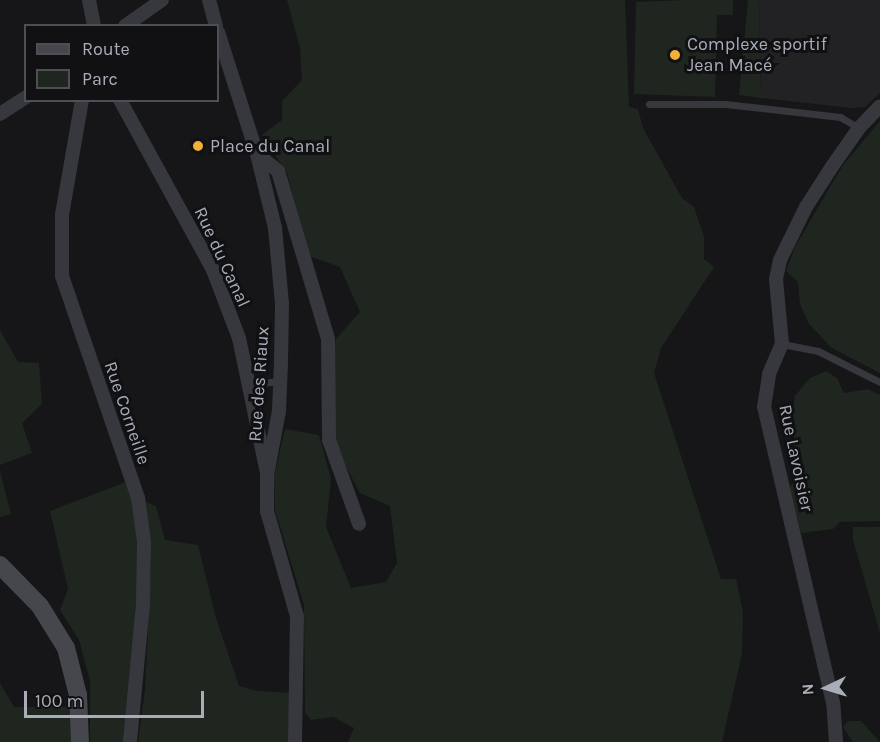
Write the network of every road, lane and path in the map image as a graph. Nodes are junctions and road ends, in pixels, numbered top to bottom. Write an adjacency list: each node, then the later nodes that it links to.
1 (89, 0): 4 (street)
2 (162, 0): 5 (street)
3 (209, 0): 6 (street)
4 (94, 24)
5 (128, 24)
6 (215, 24)
7 (219, 35): 15 (street, Rue des Riaux)
8 (24, 97): 13 (street)
9 (82, 102): 24 (street, Rue Corneille)
10 (121, 102): 19 (street, Rue du Canal)
11 (649, 104): 14 (lane)
12 (880, 106): 14 (street)
13 (0, 114)
14 (859, 128): 16 (street)
15 (257, 153): 17 (street, Rue des Riaux); 21 (street)
16 (782, 344): 18 (lane); 26 (street, Rue Lavoisier)
17 (280, 381): 19 (lane); 20 (street, Rue des Riaux)
18 (880, 382)
19 (251, 384): 20 (street, Rue du Canal)
20 (267, 475): 25 (street, Rue des Riaux)
21 (359, 524)
22 (0, 565): 23 (street)
23 (80, 742)
24 (130, 742)
25 (295, 742)
26 (836, 742)

